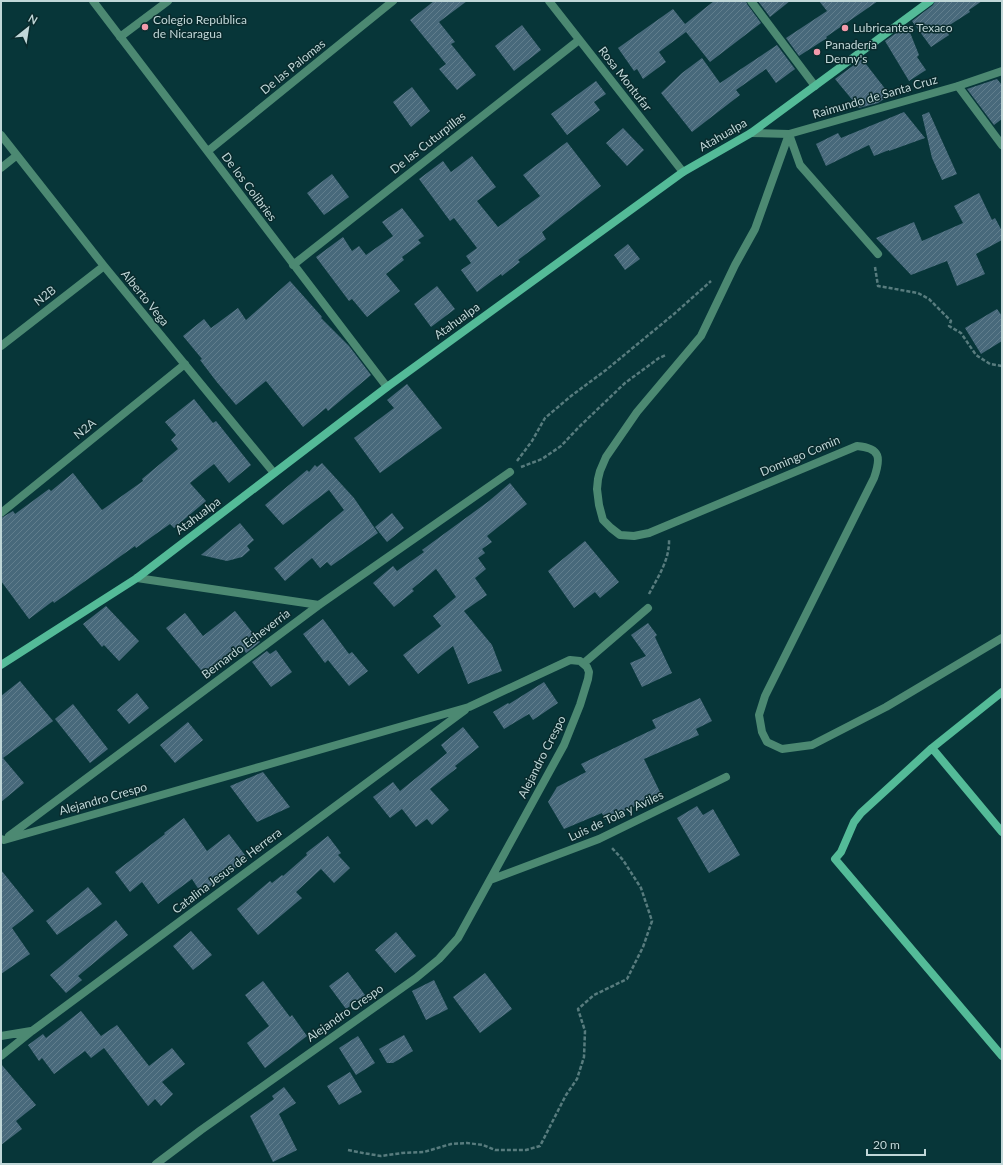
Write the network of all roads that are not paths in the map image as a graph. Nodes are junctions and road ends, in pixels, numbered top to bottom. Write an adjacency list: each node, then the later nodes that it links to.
1 (93, 1): 7 (street, De los Colibries)
2 (168, 1): 7 (street)
3 (393, 1): 16 (street, De las Palomas)
4 (549, 1): 8 (street, Rosa Montufar)
5 (751, 1): 10 (street)
6 (930, 1): 10 (street, Atahualpa)
7 (120, 37): 16 (street, De los Colibries)
8 (579, 40): 19 (street, Rosa Montufar); 21 (street, De las Cuturpillas)
9 (1002, 71): 11 (street, Raimundo de Santa Cruz)
10 (815, 86): 12 (street, Atahualpa)
11 (958, 86): 13 (street, Raimundo de Santa Cruz); 15 (street)
12 (751, 133): 13 (street, Raimundo de Santa Cruz); 19 (street, Atahualpa)
13 (789, 134): 20 (street); 32 (street, Domingo Comin)
14 (1, 135): 17 (street, Alberto Vega)
15 (1002, 145)
16 (208, 151): 21 (street, De los Colibries)
17 (16, 156): 18 (street); 22 (street, Alberto Vega)
18 (1, 168)
19 (682, 172): 25 (street, Atahualpa)
20 (878, 254)
21 (293, 265): 25 (street, De los Colibries)
22 (104, 266): 23 (street, N2B); 24 (street, Alberto Vega)
23 (1, 346)
24 (185, 364): 27 (street, Alberto Vega); 28 (street, N2A)
25 (387, 387): 27 (street, Atahualpa)
26 (510, 472): 30 (street, Bernardo Echeverria)
27 (274, 473): 29 (street, Atahualpa)
28 (1, 513)
29 (137, 578): 30 (street); 34 (street, Atahualpa)
30 (319, 605): 40 (street, Bernardo Echeverria)
31 (648, 608): 33 (street)
32 (1002, 638)
33 (584, 663): 36 (street, Alejandro Crespo); 41 (street, Alejandro Crespo)
34 (1, 665)
35 (1002, 692): 37 (street)
36 (469, 707): 40 (street, Alejandro Crespo); 42 (street, Catalina Jesus de Herrera)
37 (932, 748): 39 (street); 45 (street)
38 (726, 777): 41 (street, Luis de Tola y Aviles)
39 (1002, 832)
40 (2, 840)
41 (490, 880): 46 (street, Alejandro Crespo)
42 (32, 1031): 43 (street); 44 (street, Catalina Jesus de Herrera)
43 (1, 1036)
44 (1, 1056)
45 (1002, 1056)
46 (156, 1164)

